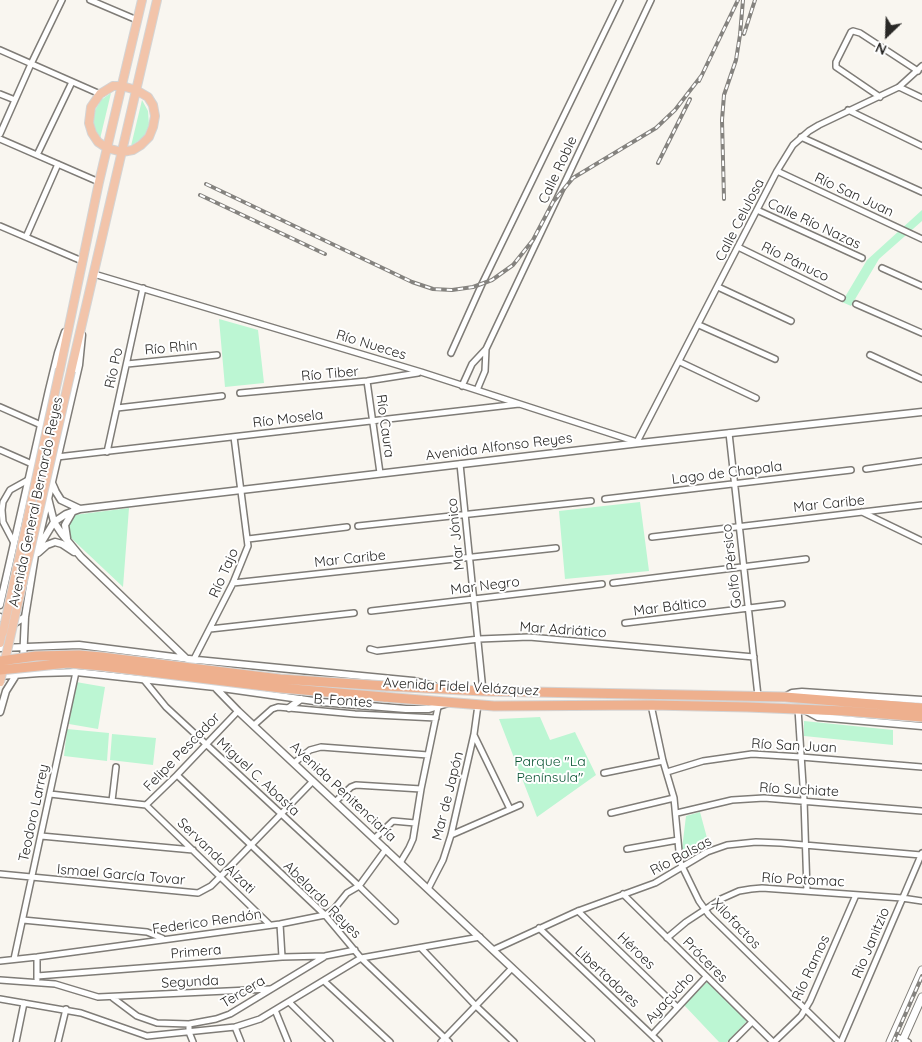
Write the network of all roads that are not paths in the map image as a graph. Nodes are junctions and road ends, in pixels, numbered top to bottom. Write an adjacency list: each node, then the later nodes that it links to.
1 (62, 0): 9 (street)
2 (90, 0): 7 (street)
3 (142, 0): 7 (main road, Avenida General Bernardo Reyes)
4 (157, 0): 15 (main road, Avenida General Bernardo Reyes)
5 (620, 0): 53 (street)
6 (652, 0): 52 (street, Calle Roble)
7 (137, 20): 13 (main road, Avenida General Bernardo Reyes)
8 (0, 50): 9 (street)
9 (31, 64): 12 (street); 20 (street)
10 (922, 66): 11 (street, Calle Celulosa)
11 (918, 71): 14 (street, Calle Celulosa); 18 (street)
12 (72, 82): 17 (street); 28 (street)
13 (122, 86): 15 (main road); 17 (main road); 26 (main road, Avenida General Bernardo Reyes)
14 (899, 87): 18 (street, Calle Celulosa); 19 (street)
15 (136, 90): 27 (main road, Avenida General Bernardo Reyes); 27 (main road)
16 (0, 94): 20 (street)
17 (100, 94): 26 (main road)
18 (880, 97): 21 (street, Calle Celulosa)
19 (922, 98)
20 (15, 100): 22 (street)
21 (848, 110): 23 (street, Calle Celulosa); 25 (street)
22 (0, 134)
23 (801, 137): 30 (street, Calle Celulosa); 32 (street)
24 (0, 139): 28 (street)
25 (922, 146)
26 (107, 148): 27 (main road); 31 (main road, Avenida General Bernardo Reyes)
27 (122, 152): 41 (main road, Avenida General Bernardo Reyes)
28 (37, 155): 29 (street)
29 (58, 164): 31 (street); 35 (street)
30 (777, 171): 33 (street, Calle Celulosa); 36 (street, Río San Juan)
31 (99, 182): 39 (main road, Avenida General Bernardo Reyes)
32 (922, 192)
33 (758, 210): 37 (street, Calle Celulosa); 38 (street, Calle Río Nazas)
34 (0, 226): 35 (street)
35 (26, 237): 39 (street)
36 (922, 239)
37 (738, 247): 43 (street, Calle Celulosa); 45 (street, Río Pánuco)
38 (862, 258)
39 (82, 261): 47 (main road, Avenida General Bernardo Reyes)
40 (882, 268): 42 (street)
41 (94, 274): 44 (street, Río Nueces); 49 (main road, Avenida General Bernardo Reyes)
42 (922, 286)
43 (718, 287): 48 (street); 50 (street, Calle Celulosa)
44 (143, 288): 58 (street, Río Po); 59 (street, Río Nueces)
45 (842, 298)
46 (856, 304): 51 (street)
47 (70, 319): 72 (street, Avenida General Bernardo Reyes); 126 (main road, Avenida General Bernardo Reyes, bridge)
48 (791, 321)
49 (83, 322): 78 (street, Avenida General Bernardo Reyes); 143 (main road, Avenida General Bernardo Reyes, bridge)
50 (699, 325): 56 (street); 57 (street, Calle Celulosa)
51 (922, 333)
52 (486, 349): 62 (street, Calle Roble); 63 (street, Calle Roble)
53 (451, 353)
54 (217, 355): 58 (street, Río Rhin)
55 (870, 355): 60 (street)
56 (775, 359)
57 (680, 362): 66 (street); 75 (street, Calle Celulosa)
58 (127, 364): 69 (street, Río Po)
59 (421, 372): 61 (street, Río Tiber); 62 (street, Río Nueces)
60 (922, 378)
61 (367, 382): 64 (street, Río Tiber); 71 (street, Río Caura)
62 (462, 386): 63 (street, Río Nueces)
63 (477, 390): 67 (street, Río Nueces)
64 (240, 393)
65 (222, 396): 69 (street)
66 (756, 398)
67 (521, 404): 71 (street, Río Mosela); 75 (street, Río Nueces)
68 (0, 407): 72 (street)
69 (117, 408): 77 (street, Río Po)
70 (922, 412): 73 (street, Avenida Alfonso Reyes)
71 (373, 421): 74 (street, Río Mosela); 84 (street, Río Caura)
72 (41, 425): 80 (street, Avenida General Bernardo Reyes)
73 (729, 434): 75 (street, Avenida Alfonso Reyes); 87 (street, Golfo Pérsico)
74 (234, 437): 77 (street, Río Mosela); 88 (street, Río Tajo)
75 (639, 442): 81 (street, Avenida Alfonso Reyes)
76 (0, 450): 80 (street)
77 (106, 452): 78 (street, Río Mosela)
78 (57, 457): 86 (street, Avenida General Bernardo Reyes)
79 (922, 461): 82 (street)
80 (32, 464): 85 (street, Avenida General Bernardo Reyes)
81 (460, 464): 84 (street, Avenida Alfonso Reyes); 96 (street, Mar Jónico)
82 (866, 469)
83 (851, 470): 87 (street, Lago de Chapala)
84 (380, 473): 88 (street, Avenida Alfonso Reyes)
85 (28, 480): 89 (street); 105 (street, Avenida General Bernardo Reyes)
86 (52, 482): 90 (street, Avenida General Bernardo Reyes); 94 (street)
87 (734, 484): 91 (street, Lago de Chapala); 99 (street, Golfo Pérsico)
88 (242, 490): 94 (street, Avenida Alfonso Reyes); 102 (street, Río Tajo)
89 (2, 496): 105 (street)
90 (48, 498): 97 (street, Avenida Penitenciaría); 107 (street, Avenida General Bernardo Reyes)
91 (605, 499)
92 (591, 501): 96 (street)
93 (922, 505): 95 (street, Mar Caribe)
94 (76, 510): 97 (street, Avenida Alfonso Reyes); 103 (street)
95 (862, 512): 99 (street, Mar Caribe); 104 (street)
96 (465, 514): 98 (street); 109 (street, Mar Jónico)
97 (54, 522): 103 (street, Avenida Penitenciaría); 107 (street, Avenida Alfonso Reyes)
98 (358, 526)
99 (739, 526): 101 (street, Mar Caribe); 111 (street, Golfo Pérsico)
100 (347, 527): 102 (street)
101 (652, 537)
102 (248, 539): 112 (street, Río Tajo)
103 (67, 540): 108 (street, Avenida Penitenciaría)
104 (922, 541)
105 (15, 544): 117 (street, Avenida General Bernardo Reyes)
106 (556, 548): 109 (street, Mar Caribe)
107 (36, 552): 108 (street, Avenida Penitenciaría); 122 (street, Avenida General Bernardo Reyes)
108 (81, 556): 133 (street, Avenida Penitenciaría)
109 (470, 557): 112 (street, Mar Caribe); 115 (street, Mar Jónico)
110 (806, 560): 111 (street)
111 (744, 568): 113 (street); 118 (street, Golfo Pérsico)
112 (233, 583): 124 (street, Río Tajo)
113 (613, 583)
114 (602, 584): 115 (street, Mar Negro)
115 (475, 599): 119 (street, Mar Negro); 125 (street, Mar Jónico)
116 (782, 604): 118 (street, Mar Báltico)
117 (0, 605)
118 (748, 609): 123 (street, Mar Báltico); 132 (street, Golfo Pérsico)
119 (371, 611)
120 (354, 613): 124 (street)
121 (0, 617): 122 (street)
122 (25, 617): 128 (street, Avenida General Bernardo Reyes)
123 (624, 623)
124 (210, 629): 134 (street, Río Tajo)
125 (479, 639): 130 (street, Mar Adriático); 132 (street, Mar Adriático); 148 (street, Mar Jónico)
126 (0, 643)
127 (64, 645): 128 (street); 131 (street); 138 (street)
128 (24, 646): 129 (street); 140 (street, Avenida General Bernardo Reyes)
129 (0, 648)
130 (370, 649)
131 (177, 656): 133 (street); 144 (street)
132 (754, 657): 149 (street, Golfo Pérsico)
133 (186, 658): 134 (street); 145 (street, Avenida Penitenciaría)
134 (194, 659): 136 (street)
135 (0, 661): 146 (highway, Avenida Fidel Velázquez, bridge)
136 (227, 662): 146 (street); 147 (street)
137 (0, 670): 153 (highway, Avenida Fidel Velázquez, bridge)
138 (57, 672): 139 (street); 140 (street)
139 (76, 672): 142 (street); 180 (street, Teodoro Larrey)
140 (16, 674): 141 (street); 162 (street, Avenida General Bernardo Reyes)
141 (0, 676)
142 (144, 680): 144 (street); 168 (street, Miguel C. Abasta)
143 (0, 682)
144 (179, 683): 145 (street)
145 (215, 687): 147 (street); 161 (street, Avenida Penitenciaría)
146 (443, 689): 148 (highway, Avenida Fidel Velázquez)
147 (232, 690): 151 (street)
148 (483, 691): 149 (highway, Avenida Fidel Velázquez)
149 (758, 696): 150 (highway, Avenida Fidel Velázquez)
150 (785, 697): 152 (street); 156 (highway, Avenida Fidel Velázquez)
151 (301, 699): 157 (street); 158 (street)
152 (922, 700)
153 (449, 703): 154 (highway, Avenida Fidel Velázquez); 157 (street)
154 (478, 705): 155 (highway, Avenida Fidel Velázquez); 167 (street, Mar de Japón)
155 (651, 705): 160 (highway, Avenida Fidel Velázquez); 171 (street, Xilofactos)
156 (846, 706): 159 (highway, Avenida Fidel Velázquez); 160 (highway, Avenida Fidel Velázquez); 163 (highway, Avenida Fidel Velázquez)
157 (438, 707): 164 (street)
158 (289, 708): 164 (street, B. Fontes); 165 (street, B. Fontes)
159 (922, 708)
160 (801, 709): 166 (street); 170 (street)
161 (238, 710): 165 (street, Avenida Penitenciaría); 168 (street, Felipe Pescador)
162 (0, 712)
163 (922, 717)
164 (436, 718): 169 (street)
165 (254, 724): 172 (street, Avenida Penitenciaría)
166 (922, 726)
167 (474, 734): 187 (street); 193 (street, Mar de Japón)
168 (206, 744): 177 (street, Felipe Pescador); 191 (street, Miguel C. Abasta)
169 (428, 755): 172 (street); 179 (street)
170 (801, 756): 174 (street, Río San Juan); 175 (street, Río San Juan); 183 (street)
171 (663, 761): 175 (street, Xilofactos); 176 (street)
172 (294, 763): 178 (street, Avenida Penitenciaría)
173 (116, 767): 182 (street)
174 (922, 767)
175 (667, 772): 181 (street, Xilofactos)
176 (604, 773)
177 (177, 775): 185 (street, Felipe Pescador); 198 (street, Abelardo Reyes)
178 (313, 781): 184 (street, Avenida Penitenciaría); 191 (street, Ismael García Tovar)
179 (421, 789): 184 (street); 192 (street)
180 (50, 794): 182 (street, Felipe Pescador); 194 (street, Teodoro Larrey)
181 (674, 798): 189 (street); 190 (street, Xilofactos)
182 (112, 800): 185 (street, Felipe Pescador)
183 (804, 800): 188 (street, Río Suchiate); 190 (street, Río Suchiate); 197 (street)
184 (336, 801): 195 (street, Avenida Penitenciaría)
185 (146, 805): 201 (street, Servando Alzati)
186 (520, 805): 187 (street)
187 (510, 809): 193 (street)
188 (922, 810)
189 (611, 813)
190 (677, 813): 196 (street, Xilofactos)
191 (281, 815): 198 (street, Ismael García Tovar); 208 (street, Miguel C. Abasta)
192 (416, 823): 195 (street); 203 (street)
193 (451, 835): 209 (street, Mar de Japón)
194 (41, 836): 201 (street); 207 (street, Teodoro Larrey)
195 (375, 838): 199 (street, Avenida Penitenciaría)
196 (678, 840): 200 (street); 204 (street, Xilofactos)
197 (807, 844): 202 (street, Río Balsas); 204 (street, Río Balsas); 210 (street)
198 (250, 845): 206 (street, Ismael García Tovar); 217 (street, Abelardo Reyes)
199 (386, 849): 203 (street, Avenida Penitenciaría); 208 (street)
200 (627, 849)
201 (193, 850): 206 (street, Servando Alzati)
202 (921, 854): 213 (street, Rio Janitzio)
203 (400, 863): 209 (street, Avenida Penitenciaría)
204 (681, 868): 211 (street, Río Balsas); 215 (street, Xilofactos)
205 (0, 874): 207 (street, Ismael García Tovar)
206 (222, 876): 207 (street, Ismael García Tovar); 221 (street, Servando Alzati)
207 (32, 878): 218 (street, Teodoro Larrey)
208 (359, 886): 217 (street); 219 (street, Miguel C. Abasta)
209 (428, 889): 223 (street, Avenida Penitenciaría)
210 (808, 891): 212 (street, Río Potomac); 215 (street, Río Potomac)
211 (623, 894): 216 (street, Río Balsas); 224 (street, Próceres)
212 (856, 894): 213 (street, Río Potomac); 250 (street, Río Ramos)
213 (902, 898): 214 (street, Río Potomac); 273 (street, Rio Janitzio)
214 (922, 901)
215 (704, 910): 224 (street, Río Potomac); 250 (street, Xilofactos)
216 (578, 911): 222 (street, Río Balsas); 248 (street, Héroes)
217 (325, 915): 220 (street, Federico Rendón); 227 (street, Abelardo Reyes)
218 (23, 920): 225 (street); 233 (street, Teodoro Larrey)
219 (395, 921)
220 (280, 924): 221 (street, Federico Rendón); 231 (street)
221 (270, 925): 225 (street, Federico Rendón)
222 (539, 928): 228 (street, Río Balsas); 256 (street, Libertadores)
223 (480, 937): 226 (street); 228 (street, Avenida Penitenciaría)
224 (667, 938): 237 (street, Próceres)
225 (162, 939): 230 (street, Federico Rendón)
226 (421, 948): 232 (street); 247 (street)
227 (355, 950): 229 (street, Primera); 232 (street, Abelardo Reyes)
228 (493, 950): 235 (street, Avenida Penitenciaría)
229 (325, 956): 231 (street, Primera); 241 (street, Tercera)
230 (37, 957): 233 (street, Federico Rendón); 238 (street)
231 (282, 957): 238 (street, Primera)
232 (361, 958): 240 (street); 259 (street, Abelardo Reyes)
233 (14, 959): 234 (street, Federico Rendón)
234 (0, 961)
235 (512, 968): 247 (street); 269 (street, Avenida Penitenciaría)
236 (922, 970): 258 (main road)
237 (706, 977): 248 (street, Ayacucho); 252 (street, Próceres)
238 (36, 979): 239 (street, Primera); 243 (street, Primera)
239 (0, 980)
240 (324, 980): 245 (street); 267 (street)
241 (270, 989): 243 (street, Segunda); 253 (street, Tercera)
242 (922, 996): 260 (main road)
243 (112, 998): 253 (street, Tercera)
244 (0, 999): 246 (street)
245 (288, 1002): 251 (street); 266 (street)
246 (24, 1003): 249 (street); 261 (street)
247 (475, 1005): 259 (street); 268 (street)
248 (678, 1006): 256 (street, Ayacucho)
249 (66, 1009): 257 (street); 262 (street)
250 (805, 1009): 272 (street, Río Ramos); 273 (street, Xilofactos)
251 (275, 1010): 254 (street); 265 (street)
252 (752, 1022): 271 (street); 272 (street, Próceres)
253 (189, 1024): 255 (street)
254 (235, 1028): 255 (street); 264 (street)
255 (189, 1032): 257 (street); 263 (street)
256 (652, 1035): 270 (street, Libertadores)
257 (148, 1039)
258 (892, 1039): 260 (street)
259 (445, 1041)
260 (905, 1041)
261 (16, 1042)
262 (58, 1042)
263 (193, 1042)
264 (241, 1042)
265 (288, 1042)
266 (330, 1042)
267 (390, 1042)
268 (514, 1042)
269 (592, 1042)
270 (659, 1042)
271 (732, 1042)
272 (773, 1042)
273 (840, 1042)

